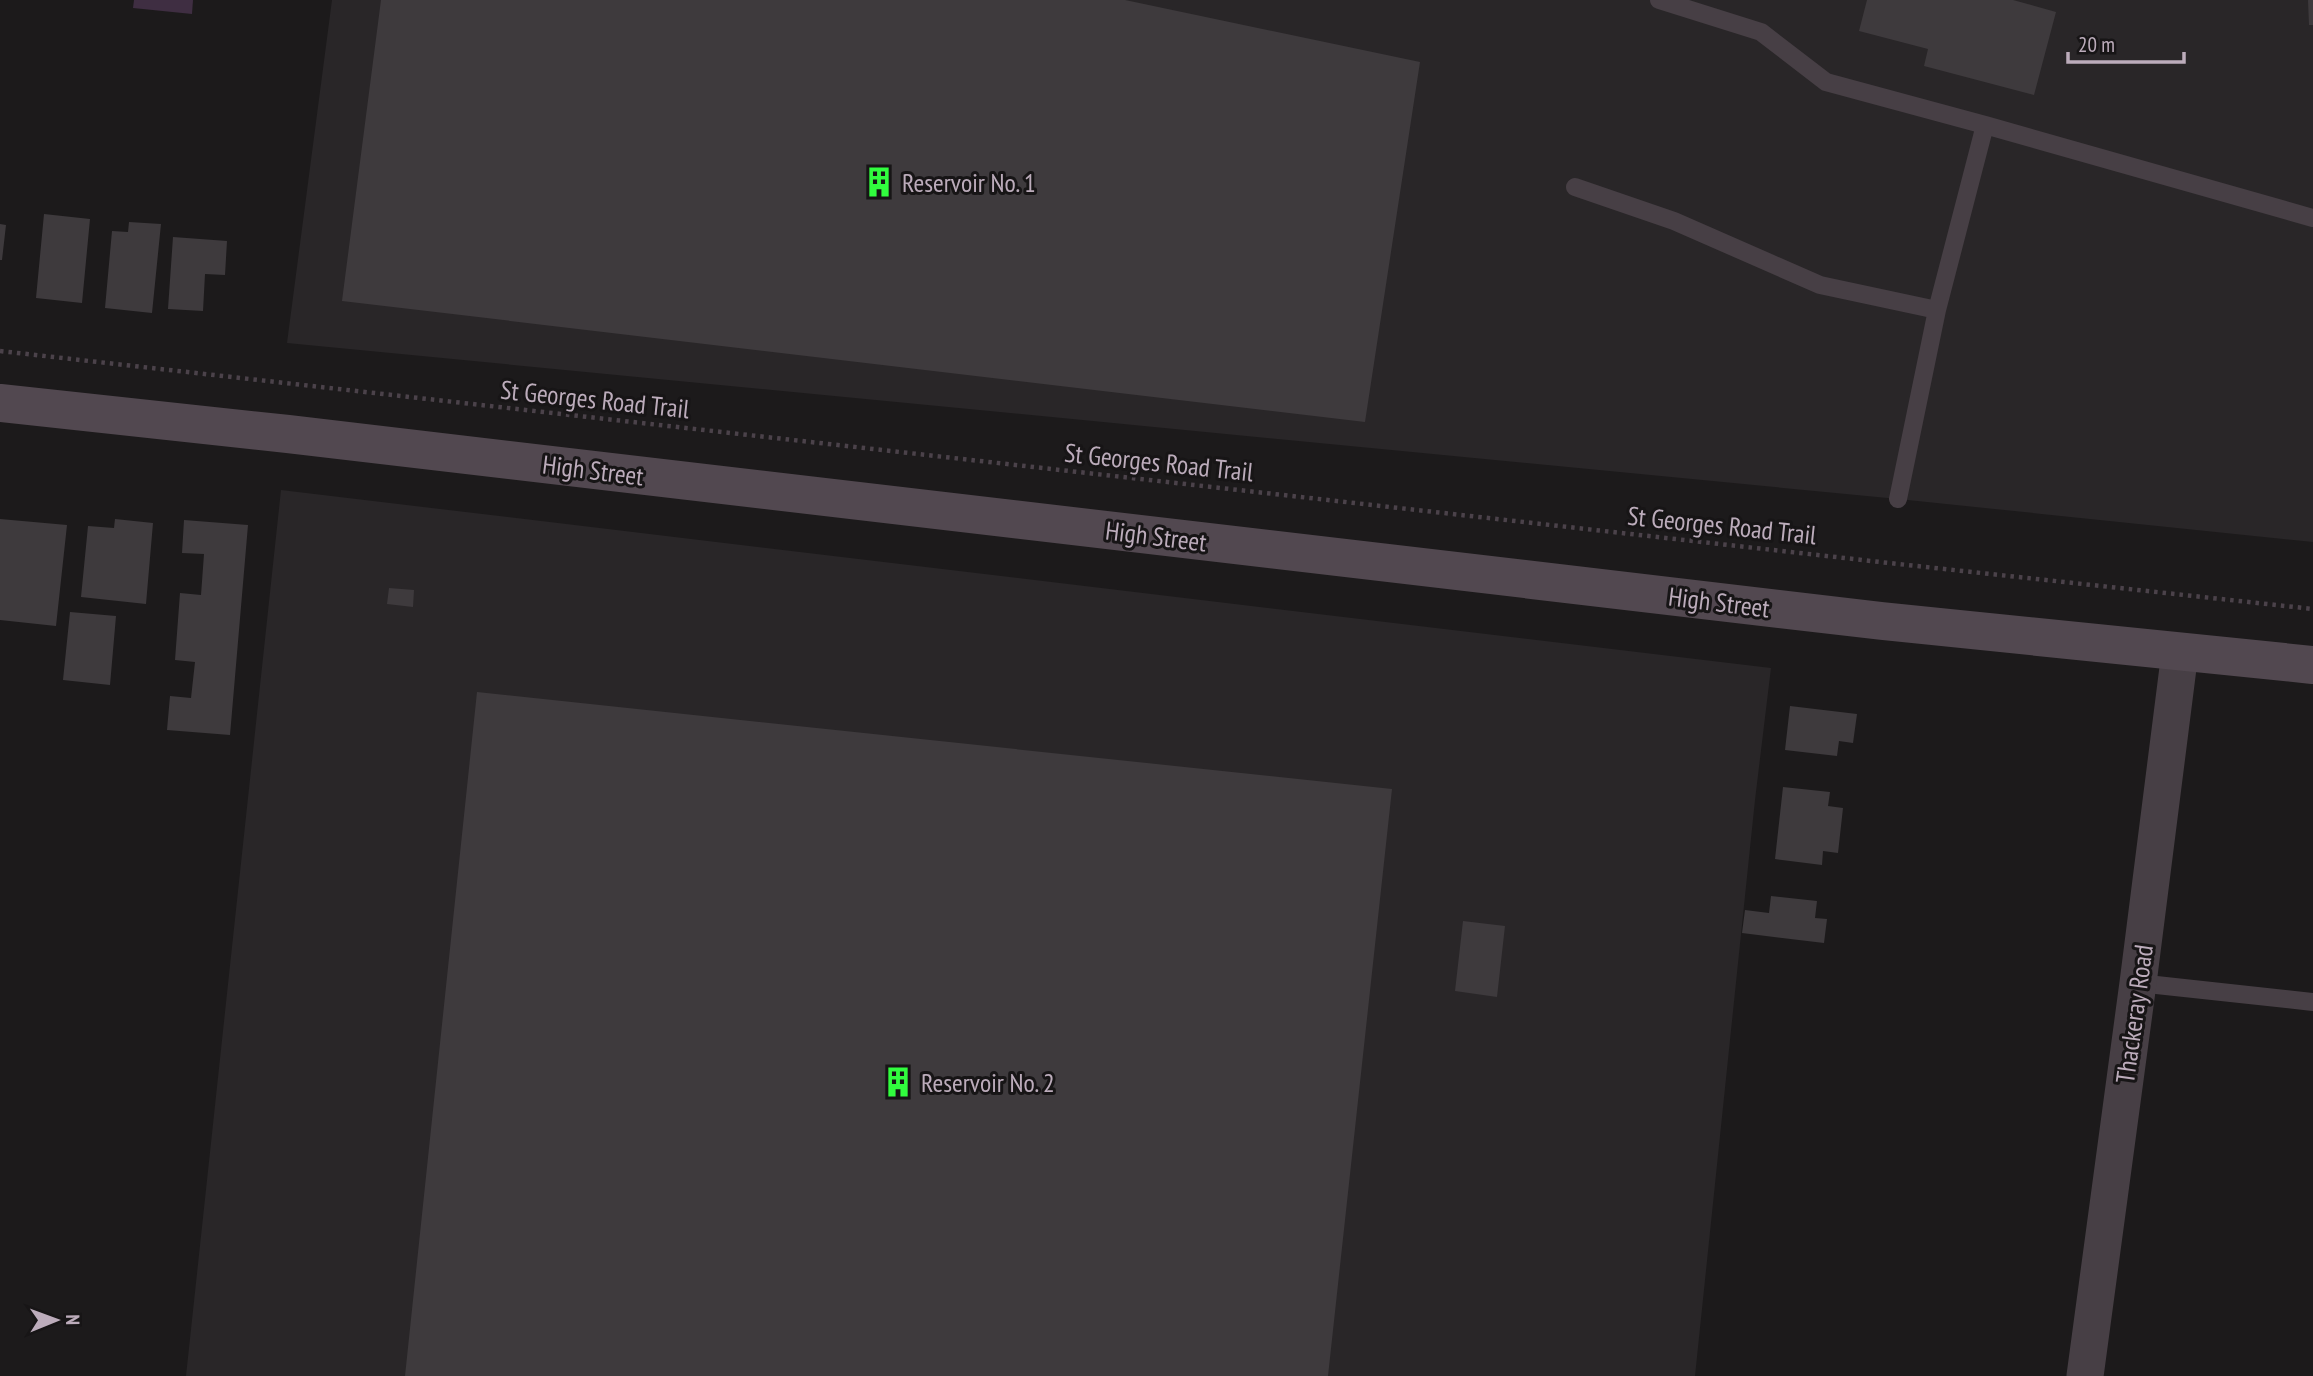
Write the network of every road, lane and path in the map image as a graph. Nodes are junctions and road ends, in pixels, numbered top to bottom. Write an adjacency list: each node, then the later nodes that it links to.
1 (1659, 0): 2 (lane)
2 (1985, 125): 4 (lane); 5 (lane)
3 (1575, 187): 5 (lane)
4 (2313, 218)
5 (1937, 310): 8 (lane)
6 (0, 351): 9 (path, St Georges Road Trail)
7 (0, 403): 10 (main road, High Street)
8 (1898, 499)
9 (2313, 609)
10 (2180, 652): 11 (main road, High Street); 12 (street, Thackeray Road)
11 (2313, 665)
12 (2138, 983): 13 (lane); 14 (street, Thackeray Road)
13 (2313, 1002)
14 (2085, 1376)

